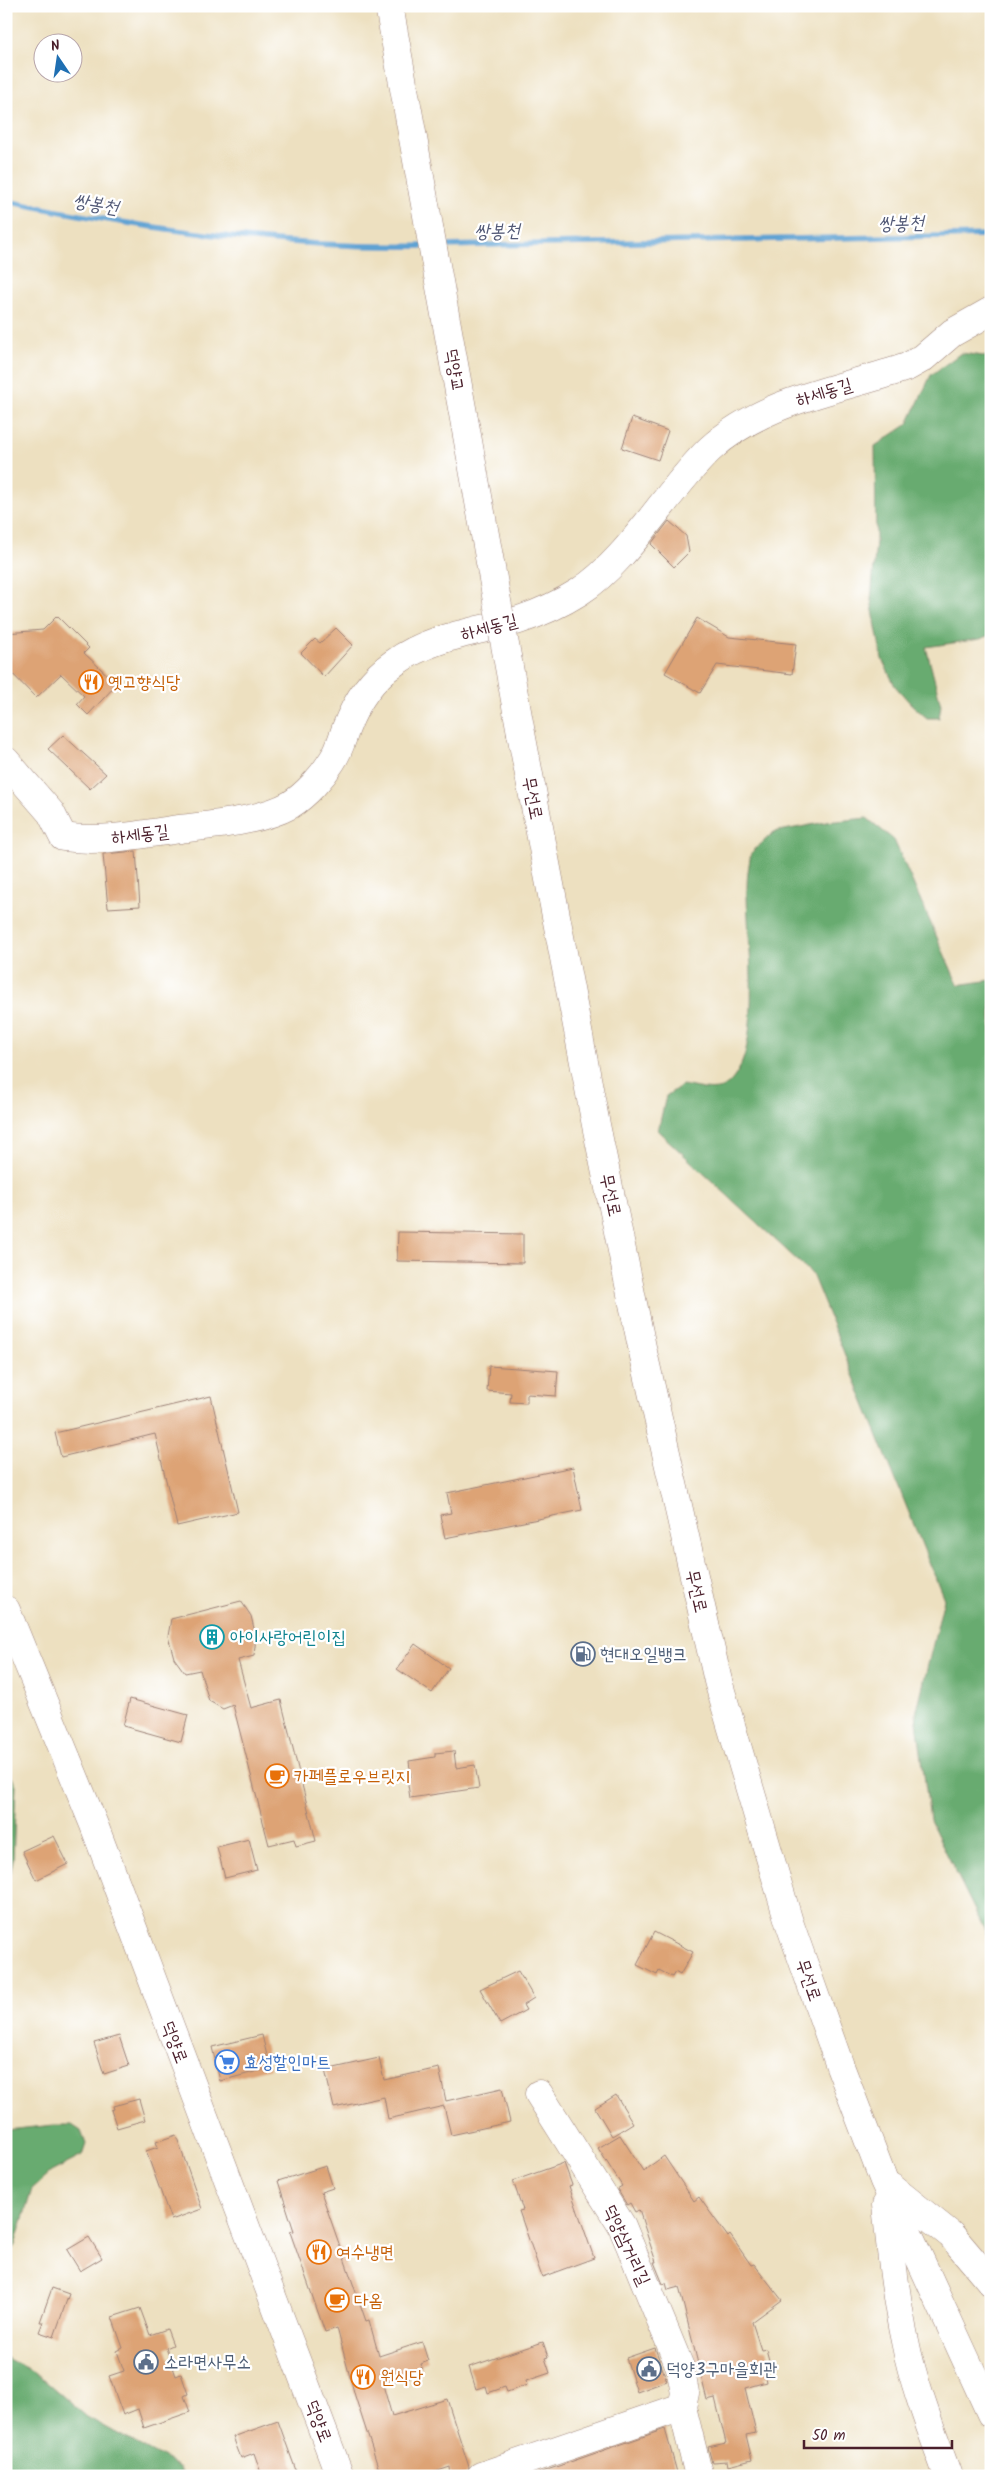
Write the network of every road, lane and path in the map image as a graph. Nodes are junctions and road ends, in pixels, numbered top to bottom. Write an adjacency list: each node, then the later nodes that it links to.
1 (389, 6): 3 (street, 덕양교, bridge)
2 (991, 311): 4 (street, 하세동길)
3 (521, 733): 7 (street, 무선로)
4 (6, 762)
5 (6, 1610): 11 (street, 덕양로)
6 (540, 2094): 9 (street, 덕양삼거리길)
7 (884, 2181): 8 (street); 10 (street, 무선로); 14 (street)
8 (991, 2282)
9 (682, 2407): 12 (street); 13 (street, 덕양삼거리길)
10 (991, 2414)
11 (340, 2476)
12 (480, 2476)
13 (699, 2476)
14 (948, 2476)

